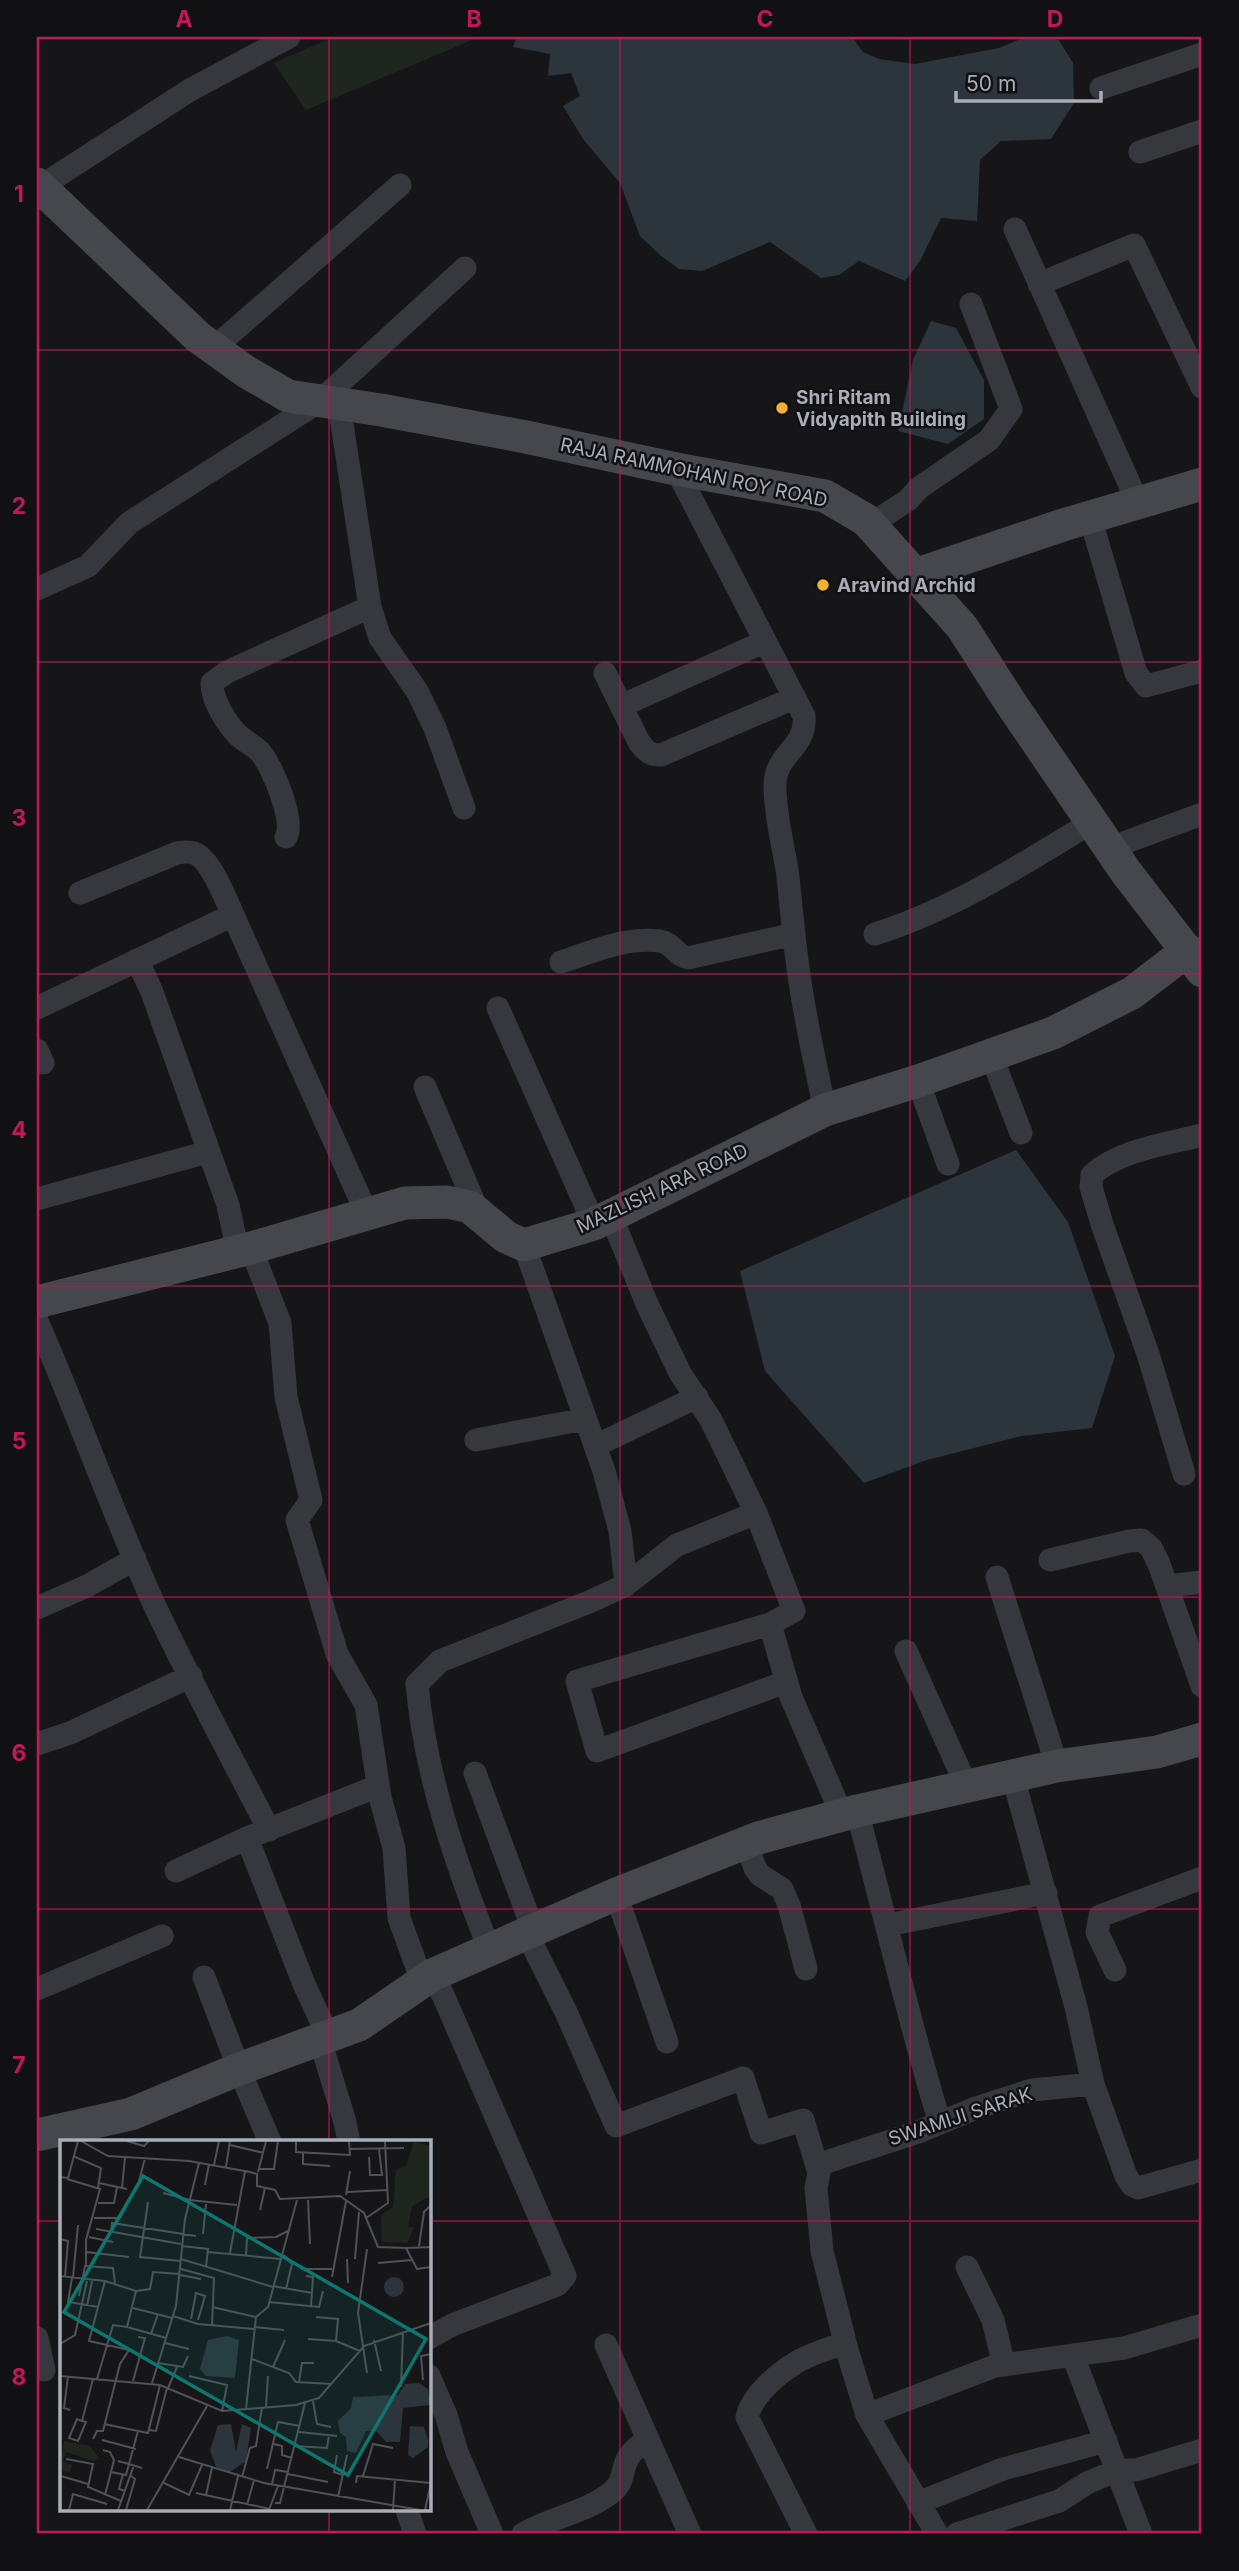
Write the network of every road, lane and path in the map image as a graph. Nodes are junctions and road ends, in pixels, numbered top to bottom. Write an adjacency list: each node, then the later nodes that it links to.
1 (289, 37): 6 (street)
2 (1202, 54): 3 (street)
3 (1101, 88)
4 (1202, 131): 5 (street)
5 (1140, 152)
6 (38, 185): 12 (street, RAJA RAMMOHAN ROY ROAD)
7 (400, 185): 12 (street)
8 (1015, 229): 10 (street)
9 (465, 268): 14 (street)
10 (1039, 284): 13 (street); 17 (street)
11 (971, 304): 19 (street)
12 (214, 348): 14 (street, RAJA RAMMOHAN ROY ROAD)
13 (1202, 387)
14 (330, 403): 15 (street, RAJA RAMMOHAN ROY ROAD); 21 (street); 22 (street)
15 (676, 469): 19 (street, RAJA RAMMOHAN ROY ROAD); 23 (street)
16 (1202, 484): 17 (street)
17 (1138, 503): 18 (street)
18 (1090, 517): 20 (street); 24 (street)
19 (870, 525): 20 (street, RAJA RAMMOHAN ROY ROAD)
20 (915, 575): 30 (street, RAJA RAMMOHAN ROY ROAD)
21 (37, 589)
22 (370, 607): 28 (street); 31 (street)
23 (764, 642): 26 (street); 27 (street)
24 (1202, 671)
25 (605, 673): 27 (street)
26 (794, 698): 27 (street); 34 (street)
27 (621, 706)
28 (464, 808)
29 (1202, 814): 30 (street)
30 (1101, 835): 35 (street); 37 (street, RAJA RAMMOHAN ROY ROAD)
31 (286, 837)
32 (80, 893): 33 (street)
33 (233, 915): 36 (street); 50 (street)
34 (794, 934): 38 (street); 44 (street)
35 (875, 934)
36 (136, 960): 39 (street); 47 (street)
37 (1195, 960): 41 (street, MAZLISH ARA ROAD)
38 (561, 962)
39 (37, 1008)
40 (498, 1008): 52 (street)
41 (991, 1055): 42 (street, MAZLISH ARA ROAD); 45 (street)
42 (918, 1081): 44 (street, MAZLISH ARA ROAD); 48 (street)
43 (425, 1087): 51 (street)
44 (825, 1110): 52 (street, MAZLISH ARA ROAD)
45 (1021, 1133)
46 (1202, 1135): 61 (street)
47 (208, 1152): 49 (street); 54 (street)
48 (948, 1164)
49 (37, 1199)
50 (367, 1214): 51 (street); 54 (street)
51 (479, 1214): 53 (street)
52 (602, 1220): 53 (street, MAZLISH ARA ROAD); 57 (street)
53 (524, 1245): 58 (street)
54 (245, 1250): 55 (street); 80 (street)
55 (37, 1302)
56 (37, 1321): 63 (street)
57 (696, 1397): 60 (street); 62 (street)
58 (585, 1419): 59 (street); 60 (street)
59 (476, 1440)
60 (595, 1446): 67 (street)
61 (1184, 1474)
62 (756, 1513): 67 (street); 70 (street)
63 (135, 1559): 69 (street); 72 (street)
64 (1051, 1560): 68 (street)
65 (998, 1577): 77 (street)
66 (1202, 1582): 68 (street)
67 (626, 1585): 93 (street)
68 (1167, 1586): 74 (street)
69 (37, 1608)
70 (770, 1624): 73 (street); 73 (street)
71 (906, 1651): 81 (street)
72 (191, 1676): 76 (street); 83 (street)
73 (786, 1682): 82 (street)
74 (1202, 1686)
75 (1202, 1739): 77 (street)
76 (37, 1744)
77 (1057, 1766): 79 (street)
78 (475, 1773): 91 (street)
79 (1013, 1777): 81 (street); 88 (street)
80 (378, 1786): 83 (street); 97 (street)
81 (967, 1787): 82 (street)
82 (850, 1813): 85 (street); 90 (street)
83 (269, 1830): 84 (street)
84 (247, 1838): 86 (street); 99 (street)
85 (747, 1843): 89 (street); 94 (street)
86 (176, 1871)
87 (1202, 1878): 95 (street)
88 (1046, 1893): 90 (street); 102 (street)
89 (616, 1894): 91 (street); 100 (street)
90 (888, 1926): 103 (street)
91 (530, 1933): 93 (street); 107 (street)
92 (162, 1936): 98 (street)
93 (489, 1948): 97 (street)
94 (806, 1969)
95 (1115, 1970)
96 (204, 1977): 101 (street)
97 (427, 1978): 99 (street); 111 (street)
98 (37, 1989)
99 (324, 2038): 101 (street); 106 (street)
100 (667, 2042)
101 (239, 2069): 104 (street); 105 (street)
102 (1093, 2084): 103 (street, SWAMIJI SARAK); 108 (street)
103 (940, 2123): 107 (street, SWAMIJI SARAK)
104 (37, 2135)
105 (269, 2140)
106 (349, 2140)
107 (817, 2165): 113 (street)
108 (1202, 2170)
109 (967, 2267): 116 (street)
110 (1202, 2325): 115 (street)
111 (430, 2337)
112 (37, 2339): 117 (street)
113 (845, 2343): 119 (street); 131 (street)
114 (606, 2345): 120 (street)
115 (1073, 2356): 116 (street); 121 (street)
116 (1004, 2365): 119 (street)
117 (44, 2370)
118 (430, 2378): 128 (street)
119 (867, 2416): 124 (street)
120 (648, 2440): 126 (street); 130 (street)
121 (1106, 2441): 123 (street); 124 (street)
122 (1202, 2450): 123 (street)
123 (1117, 2470): 133 (street); 134 (street)
124 (918, 2503): 132 (street)
125 (408, 2512): 127 (street)
126 (576, 2524): 129 (street)
127 (415, 2534)
128 (492, 2534)
129 (523, 2534)
130 (690, 2534)
131 (806, 2534)
132 (937, 2534)
133 (957, 2534)
134 (1141, 2534)

